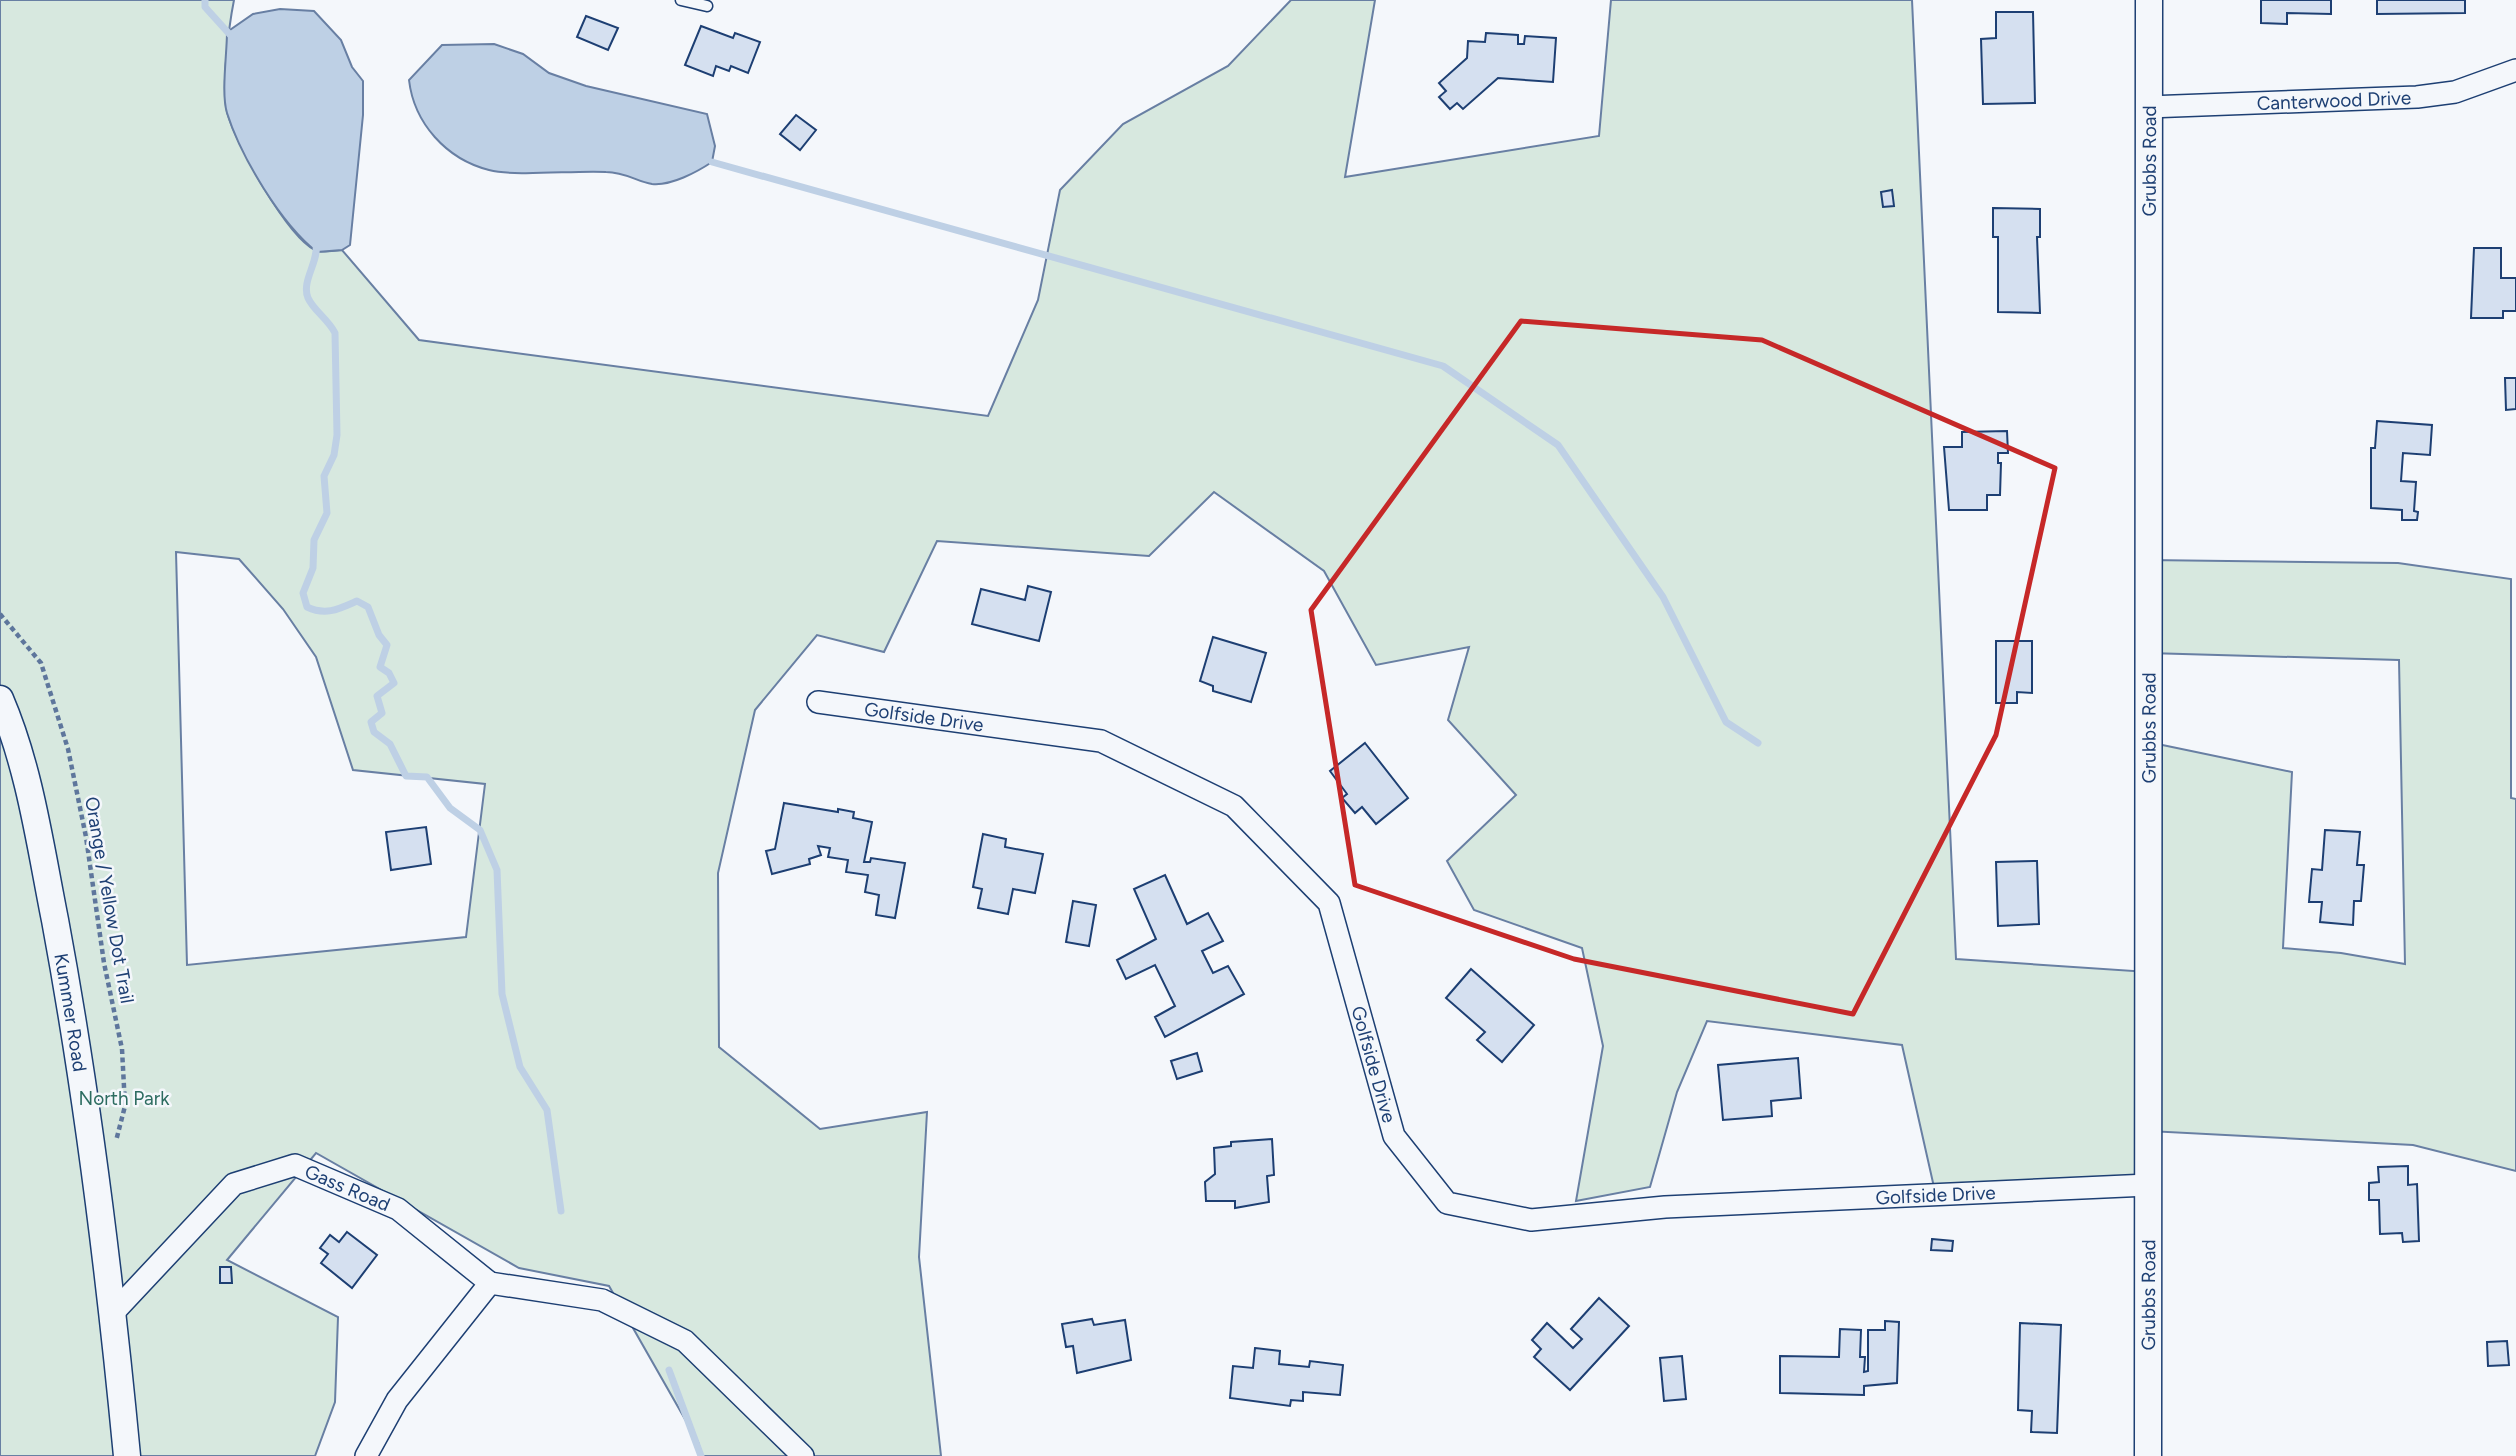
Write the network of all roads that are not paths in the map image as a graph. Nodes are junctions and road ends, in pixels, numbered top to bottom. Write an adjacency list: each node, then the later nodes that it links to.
1 (681, 0): 3 (lane)
2 (2149, 0): 5 (street, Grubbs Road)
3 (707, 6)
4 (2516, 70): 5 (street, Canterwood Drive)
5 (2148, 107): 8 (street, Grubbs Road)
6 (0, 699): 10 (street, Kummer Road)
7 (818, 702): 8 (street, Golfside Drive)
8 (2148, 1185): 14 (street, Grubbs Road)
9 (489, 1283): 10 (street, Gass Road); 12 (street); 13 (street)
10 (113, 1312): 11 (street, Kummer Road)
11 (127, 1456)
12 (366, 1456)
13 (803, 1456)
14 (2148, 1456)

